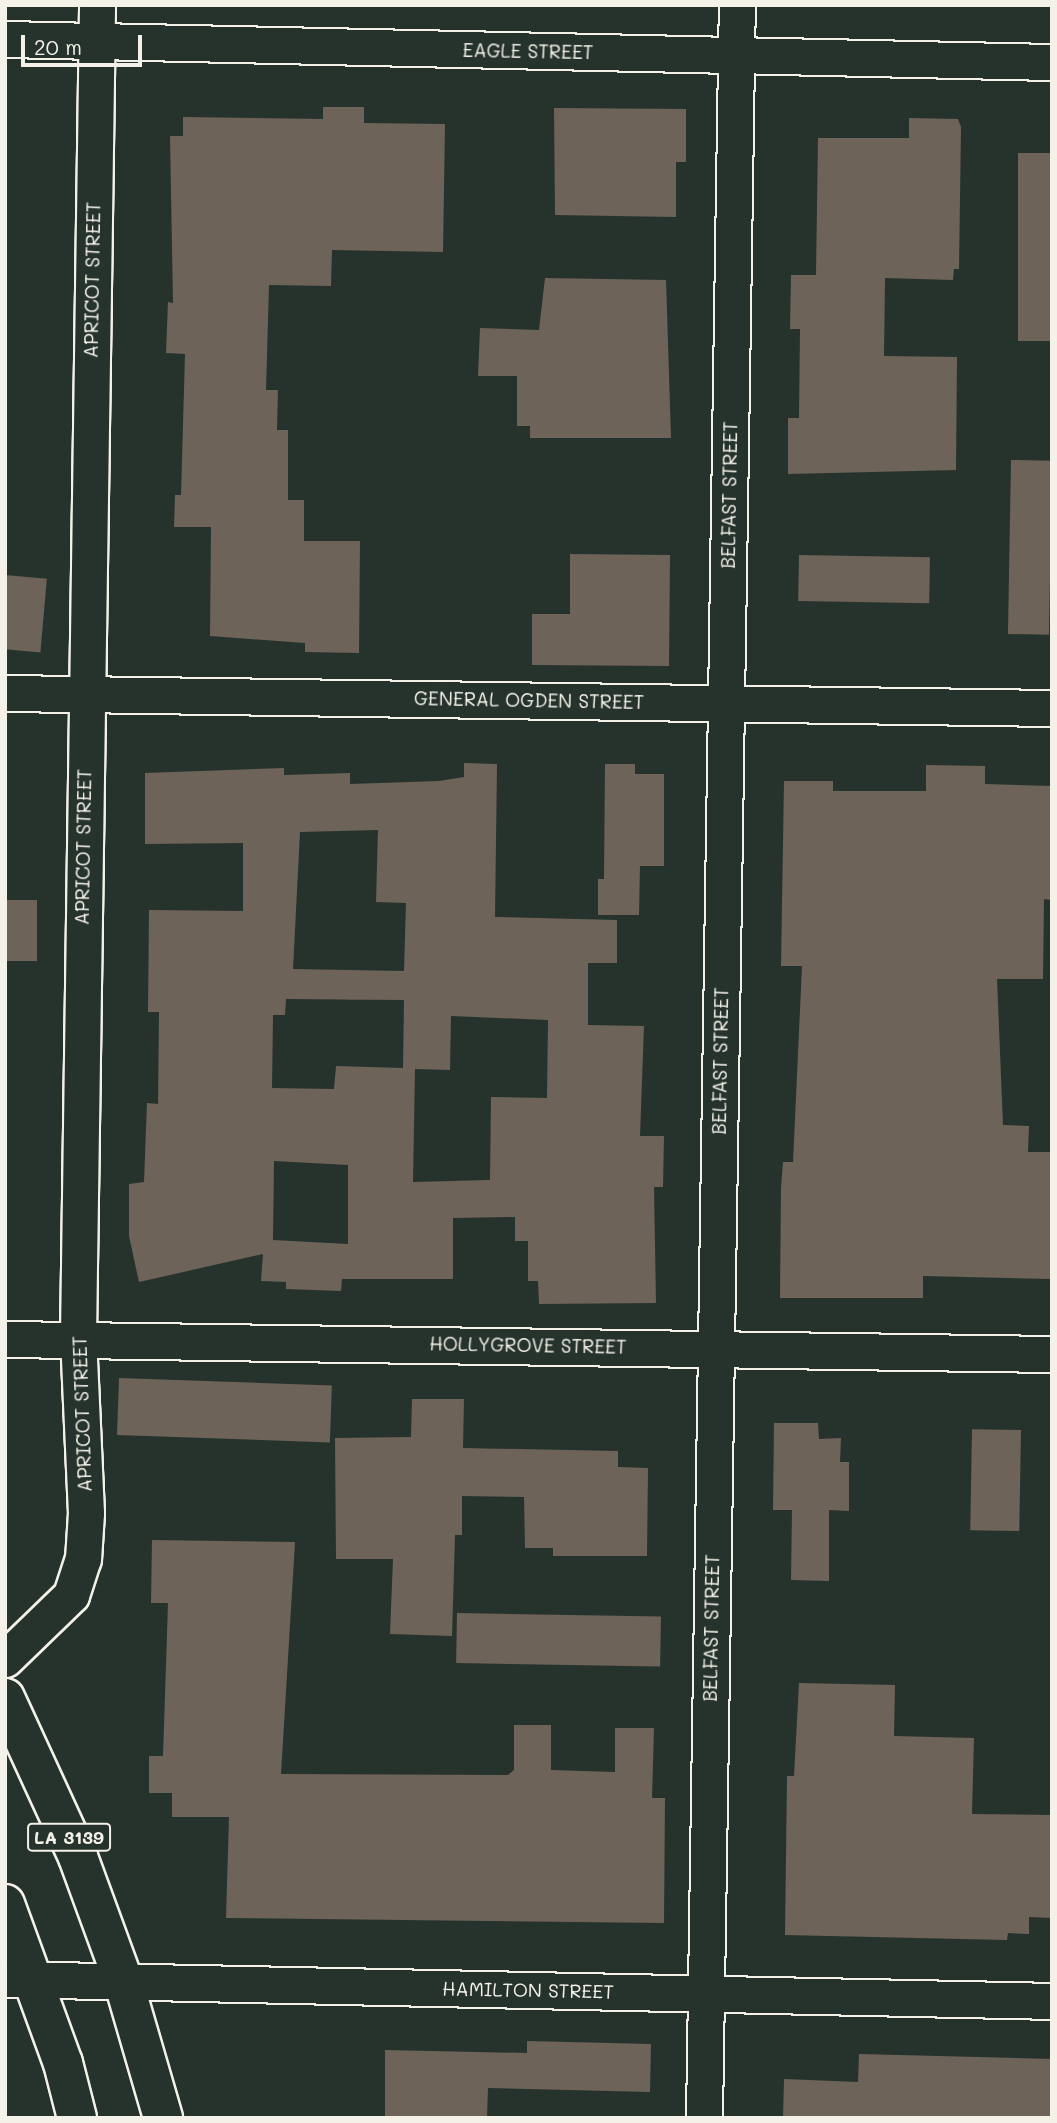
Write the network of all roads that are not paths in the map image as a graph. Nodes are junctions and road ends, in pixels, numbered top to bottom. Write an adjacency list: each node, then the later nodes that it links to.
1 (97, 5): 4 (street, APRICOT STREET)
2 (737, 5): 5 (street, BELFAST STREET)
3 (5, 39): 4 (street, EAGLE STREET)
4 (97, 40): 5 (street, EAGLE STREET); 8 (street, APRICOT STREET)
5 (737, 57): 6 (street, EAGLE STREET); 9 (street, BELFAST STREET)
6 (1052, 62)
7 (5, 692): 8 (street, GENERAL OGDEN STREET)
8 (85, 695): 9 (street, GENERAL OGDEN STREET); 11 (street, APRICOT STREET)
9 (726, 702): 10 (street, GENERAL OGDEN STREET); 13 (street, BELFAST STREET)
10 (1052, 708)
11 (78, 1336): 12 (street, HOLLYGROVE STREET); 13 (street, HOLLYGROVE STREET); 15 (street, APRICOT STREET)
12 (5, 1339)
13 (716, 1348): 14 (street, HOLLYGROVE STREET); 20 (street, BELFAST STREET)
14 (1052, 1354)
15 (5, 1659)
16 (5, 1698): 19 (main road, LA 3139)
17 (5, 1904): 18 (main road)
18 (20, 1979): 19 (street, HAMILTON STREET); 22 (main road)
19 (123, 1980): 20 (street, HAMILTON STREET); 25 (main road, LA 3139)
20 (706, 1994): 21 (street, HAMILTON STREET); 26 (street, BELFAST STREET)
21 (1052, 2001)
22 (62, 2063): 23 (street); 24 (main road)
23 (58, 2118)
24 (77, 2118)
25 (163, 2118)
26 (704, 2118)

